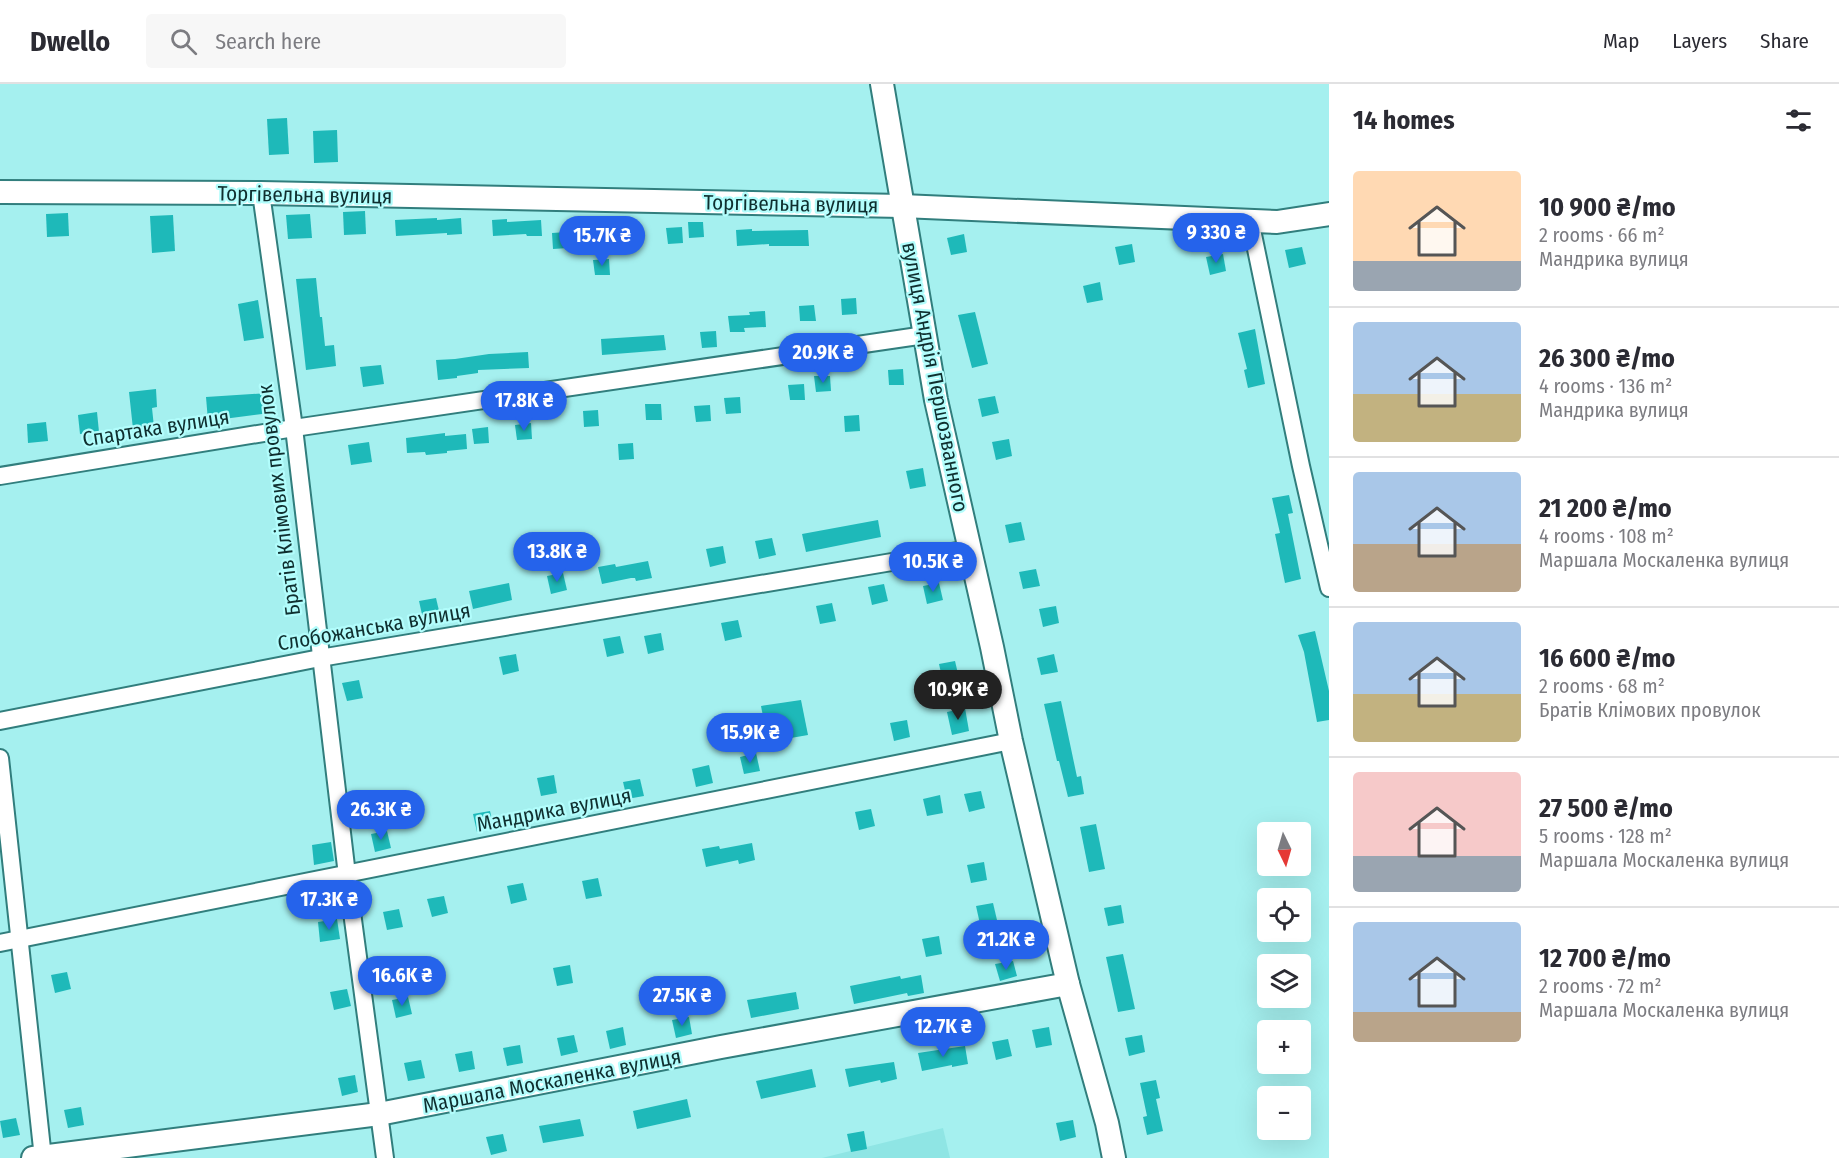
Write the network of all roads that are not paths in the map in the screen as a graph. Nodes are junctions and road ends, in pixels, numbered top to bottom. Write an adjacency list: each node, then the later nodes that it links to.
1 (882, 84): 4 (street, вулиця Андрія Першозванного)
2 (0, 192): 3 (street, Торгівельна вулиця)
3 (261, 193): 4 (street, Торгівельна вулиця); 8 (street, Братів Клімових провулок)
4 (902, 206): 6 (street, Торгівельна вулиця); 7 (street, вулиця Андрія Першозванного)
5 (1329, 214): 6 (street, Торгівельна вулиця)
6 (1250, 220): 11 (street)
7 (925, 335): 8 (street, Спартака вулиця); 10 (street, вулиця Андрія Першозванного)
8 (294, 428): 9 (street, Спартака вулиця); 12 (street, Братів Клімових провулок)
9 (0, 476)
10 (969, 549): 12 (street, Слобожанська вулиця); 14 (street, вулиця Андрія Першозванного)
11 (1329, 588)
12 (320, 658): 13 (street, Слобожанська вулиця); 16 (street, Братів Клімових провулок)
13 (0, 721)
14 (1011, 741): 16 (street, Мандрика вулиця); 19 (street, вулиця Андрія Першозванного)
15 (0, 758): 17 (street)
16 (347, 874): 17 (street, Мандрика вулиця); 20 (street, Братів Клімових провулок)
17 (21, 938): 18 (street, Мандрика вулиця); 21 (street)
18 (0, 943)
19 (1068, 984): 20 (street, Маршала Москаленка вулиця); 23 (street, вулиця Андрія Першозванного)
20 (380, 1114): 21 (street, Маршала Москаленка вулиця); 22 (street, Братів Клімових провулок)
21 (40, 1158)
22 (385, 1158)
23 (1114, 1158)

